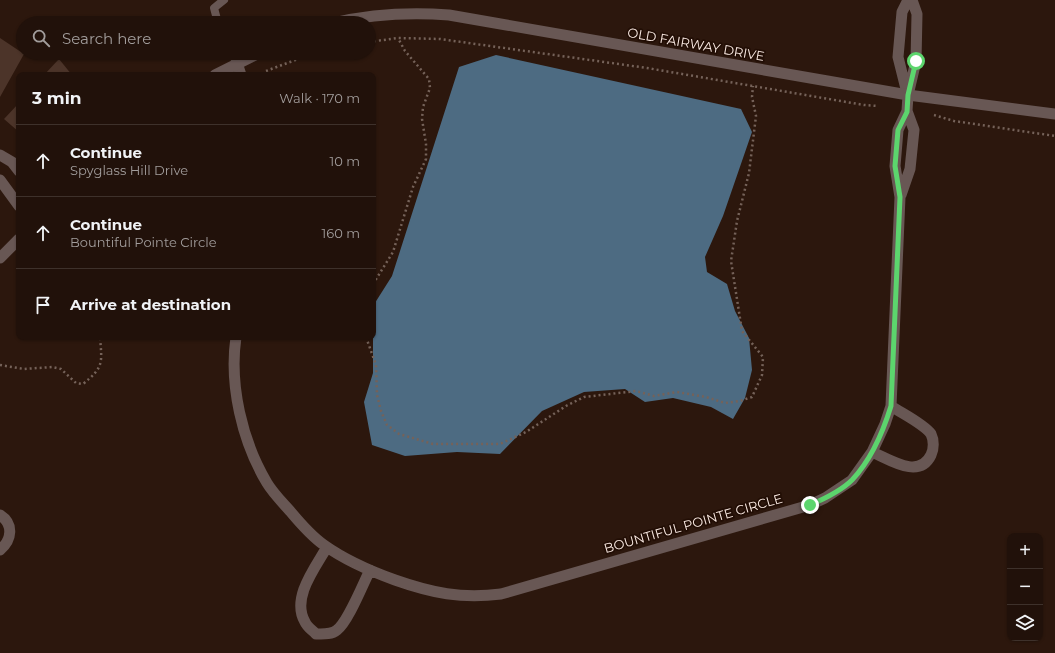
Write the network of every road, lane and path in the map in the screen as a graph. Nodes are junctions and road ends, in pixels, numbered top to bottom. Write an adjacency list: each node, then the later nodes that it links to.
1 (224, 0): 4 (lane)
2 (908, 0): 16 (street)
3 (912, 0): 16 (street)
4 (216, 16)
5 (376, 16): 16 (street, OLD FAIRWAY DRIVE)
6 (398, 38): 7 (path); 15 (path); 27 (path)
7 (376, 41)
8 (235, 60): 11 (lane)
9 (245, 60): 11 (street)
10 (295, 60): 12 (path)
11 (237, 64): 13 (street); 14 (street)
12 (266, 71)
13 (221, 72)
14 (240, 72)
15 (753, 86): 17 (path); 30 (path)
16 (908, 95): 17 (street, BOUNTIFUL POINTE CIRCLE); 18 (street, OLD FAIRWAY DRIVE)
17 (907, 109): 19 (path); 23 (street, BOUNTIFUL POINTE CIRCLE); 23 (street, BOUNTIFUL POINTE CIRCLE)
18 (1055, 114)
19 (1055, 136)
20 (0, 155): 21 (street)
21 (16, 167)
22 (0, 180): 24 (street)
23 (900, 197): 32 (street, BOUNTIFUL POINTE CIRCLE)
24 (16, 202)
25 (16, 242): 26 (street)
26 (0, 258)
27 (376, 279)
28 (100, 340): 31 (path)
29 (236, 340): 35 (street, BOUNTIFUL POINTE CIRCLE)
30 (367, 340)
31 (0, 365)
32 (891, 406): 33 (street, BOUNTIFUL POINTE CIRCLE); 33 (street)
33 (872, 452): 37 (street, BOUNTIFUL POINTE CIRCLE)
34 (0, 515): 36 (street)
35 (327, 547): 37 (street, BOUNTIFUL POINTE CIRCLE); 37 (street)
36 (0, 550)
37 (370, 570)

